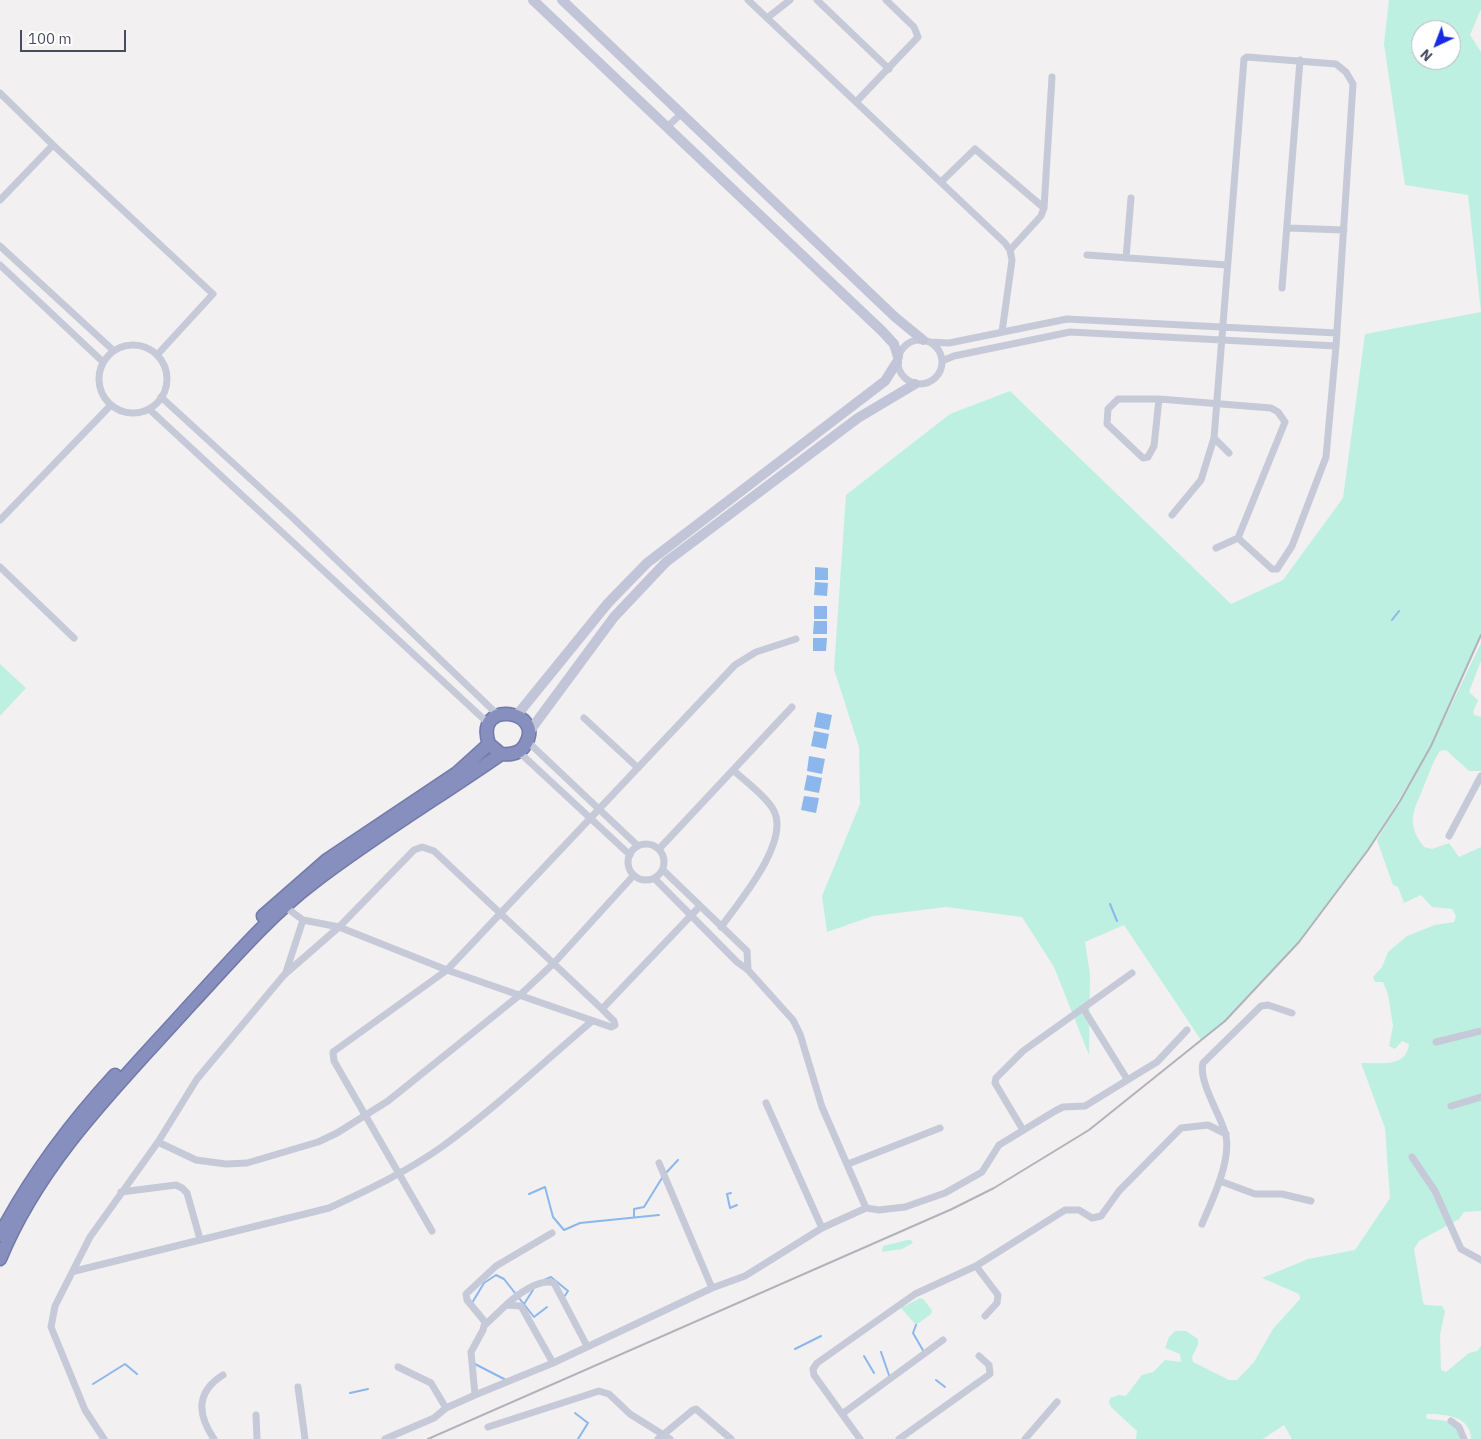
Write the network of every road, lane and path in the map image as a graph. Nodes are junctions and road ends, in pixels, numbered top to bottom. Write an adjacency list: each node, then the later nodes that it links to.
1 (533, 0): 14 (street)
2 (562, 0): 13 (street)
3 (748, 0): 7 (street)
4 (790, 0): 7 (street)
5 (817, 0): 9 (street)
6 (886, 0): 9 (street)
7 (767, 18): 12 (street)
8 (1300, 60): 20 (street); 21 (street); 27 (street)
9 (889, 69): 12 (street)
10 (1052, 77): 19 (street)
11 (0, 93): 15 (street)
12 (857, 101): 16 (street)
13 (681, 114): 14 (street); 34 (street)
14 (668, 127): 39 (street)
15 (53, 145): 18 (street); 38 (street)
16 (941, 182): 19 (street); 23 (street)
17 (1131, 198): 25 (street)
18 (0, 200)
19 (1044, 208): 23 (street)
20 (1288, 228): 21 (street); 28 (street)
21 (1344, 230): 33 (street)
22 (0, 246): 37 (street)
23 (1010, 250): 31 (street)
24 (1087, 255): 25 (street)
25 (1126, 258): 27 (street)
26 (0, 265): 41 (street)
27 (1227, 265): 30 (street)
28 (1282, 288)
29 (1067, 319): 30 (street); 31 (street); 32 (street)
30 (1222, 327): 33 (street); 35 (street)
31 (1002, 332): 34 (street)
32 (1070, 332): 35 (street); 40 (street)
33 (1337, 333): 36 (street)
34 (926, 341): 39 (street); 40 (street)
35 (1222, 342): 36 (street); 45 (street)
36 (1336, 346): 52 (street)
37 (114, 350): 38 (street); 41 (street)
38 (157, 355): 43 (street)
39 (897, 360): 42 (street); 58 (street)
40 (942, 361): 42 (street)
41 (103, 362): 46 (street)
42 (915, 384): 61 (street)
43 (161, 398): 47 (street); 60 (street)
44 (1159, 399): 44 (street); 45 (street)
45 (1216, 403): 48 (street); 52 (street)
46 (111, 405): 47 (street); 51 (street)
47 (149, 409): 60 (street)
48 (1214, 438): 49 (street); 50 (street)
49 (1229, 453)
50 (1172, 515)
51 (0, 520)
52 (1238, 538): 53 (street)
53 (1216, 548)
54 (0, 567): 55 (street)
55 (74, 638)
56 (796, 638): 65 (street)
57 (792, 707): 66 (street)
58 (517, 715): 60 (highway); 61 (highway)
59 (584, 718): 65 (street)
60 (494, 720): 62 (highway)
61 (528, 736): 63 (highway); 68 (street)
62 (490, 744): 64 (highway); 77 (highway)
63 (518, 752): 64 (highway); 69 (street)
64 (501, 754): 77 (highway)
65 (638, 768): 68 (street)
66 (733, 770): 72 (street); 83 (street)
67 (1481, 776): 70 (street)
68 (600, 810): 69 (street); 71 (street)
69 (591, 820): 73 (street); 79 (street)
70 (1450, 836)
71 (638, 846): 72 (street); 73 (street)
72 (659, 849): 74 (street)
73 (630, 855): 75 (street)
74 (663, 870): 76 (street); 78 (street)
75 (634, 875): 76 (street); 84 (street)
76 (655, 878): 80 (street)
77 (281, 904): 81 (street); 98 (highway)
78 (700, 906): 80 (street); 83 (street)
79 (500, 914): 82 (street); 84 (street); 85 (street)
80 (692, 915): 86 (street); 91 (street)
81 (303, 920): 82 (street); 88 (street)
82 (339, 927): 85 (street); 88 (street)
83 (721, 927): 86 (street)
84 (554, 963): 89 (street); 91 (street)
85 (448, 970): 89 (street); 102 (street)
86 (748, 970): 109 (street)
87 (1132, 973): 90 (street)
88 (284, 975): 106 (street)
89 (521, 994): 93 (street); 102 (street)
90 (1083, 1008): 97 (street); 104 (street)
91 (602, 1009): 93 (street)
92 (1292, 1013): 105 (street)
93 (592, 1021): 110 (street)
94 (1187, 1030): 97 (street)
95 (1481, 1031): 96 (street)
96 (1436, 1042)
97 (1127, 1079): 104 (street)
98 (104, 1094): 119 (highway); 121 (highway)
99 (1481, 1097): 101 (street)
100 (766, 1103): 116 (street)
101 (1451, 1106)
102 (367, 1116): 106 (street); 110 (street)
103 (940, 1128): 109 (street)
104 (1023, 1130): 114 (street)
105 (1226, 1134): 111 (street); 123 (street)
106 (158, 1142): 112 (street)
107 (1412, 1156): 122 (street)
108 (659, 1162): 125 (street)
109 (848, 1164): 114 (street)
110 (399, 1173): 117 (street); 120 (street)
111 (1220, 1181): 113 (street); 115 (street)
112 (121, 1192): 120 (street); 124 (street)
113 (1311, 1201)
114 (866, 1208): 116 (street)
115 (1202, 1224)
116 (822, 1228): 125 (street)
117 (432, 1231)
118 (552, 1234): 128 (street)
119 (0, 1235)
120 (200, 1239): 124 (street)
121 (0, 1259)
122 (1481, 1260)
123 (976, 1266): 127 (street); 139 (street)
124 (74, 1271): 144 (street)
125 (712, 1288): 130 (street)
126 (506, 1304): 128 (street); 130 (street); 132 (street)
127 (985, 1316)
128 (484, 1326): 136 (street)
129 (943, 1340): 139 (street)
130 (587, 1346): 132 (street)
131 (978, 1356): 151 (street)
132 (553, 1363): 136 (street)
133 (398, 1367): 138 (street)
134 (223, 1376): 145 (street)
135 (298, 1386): 147 (street)
136 (475, 1394): 138 (street)
137 (1057, 1402): 152 (street)
138 (446, 1408): 148 (street)
139 (842, 1414): 150 (street)
140 (256, 1415): 146 (street)
141 (1451, 1421): 153 (street)
142 (488, 1427): 143 (street)
143 (664, 1437): 149 (street)
144 (104, 1439)
145 (214, 1439)
146 (258, 1439)
147 (305, 1439)
148 (386, 1439)
149 (731, 1439)
150 (860, 1439)
151 (899, 1439)
152 (1025, 1439)
153 (1464, 1439)

